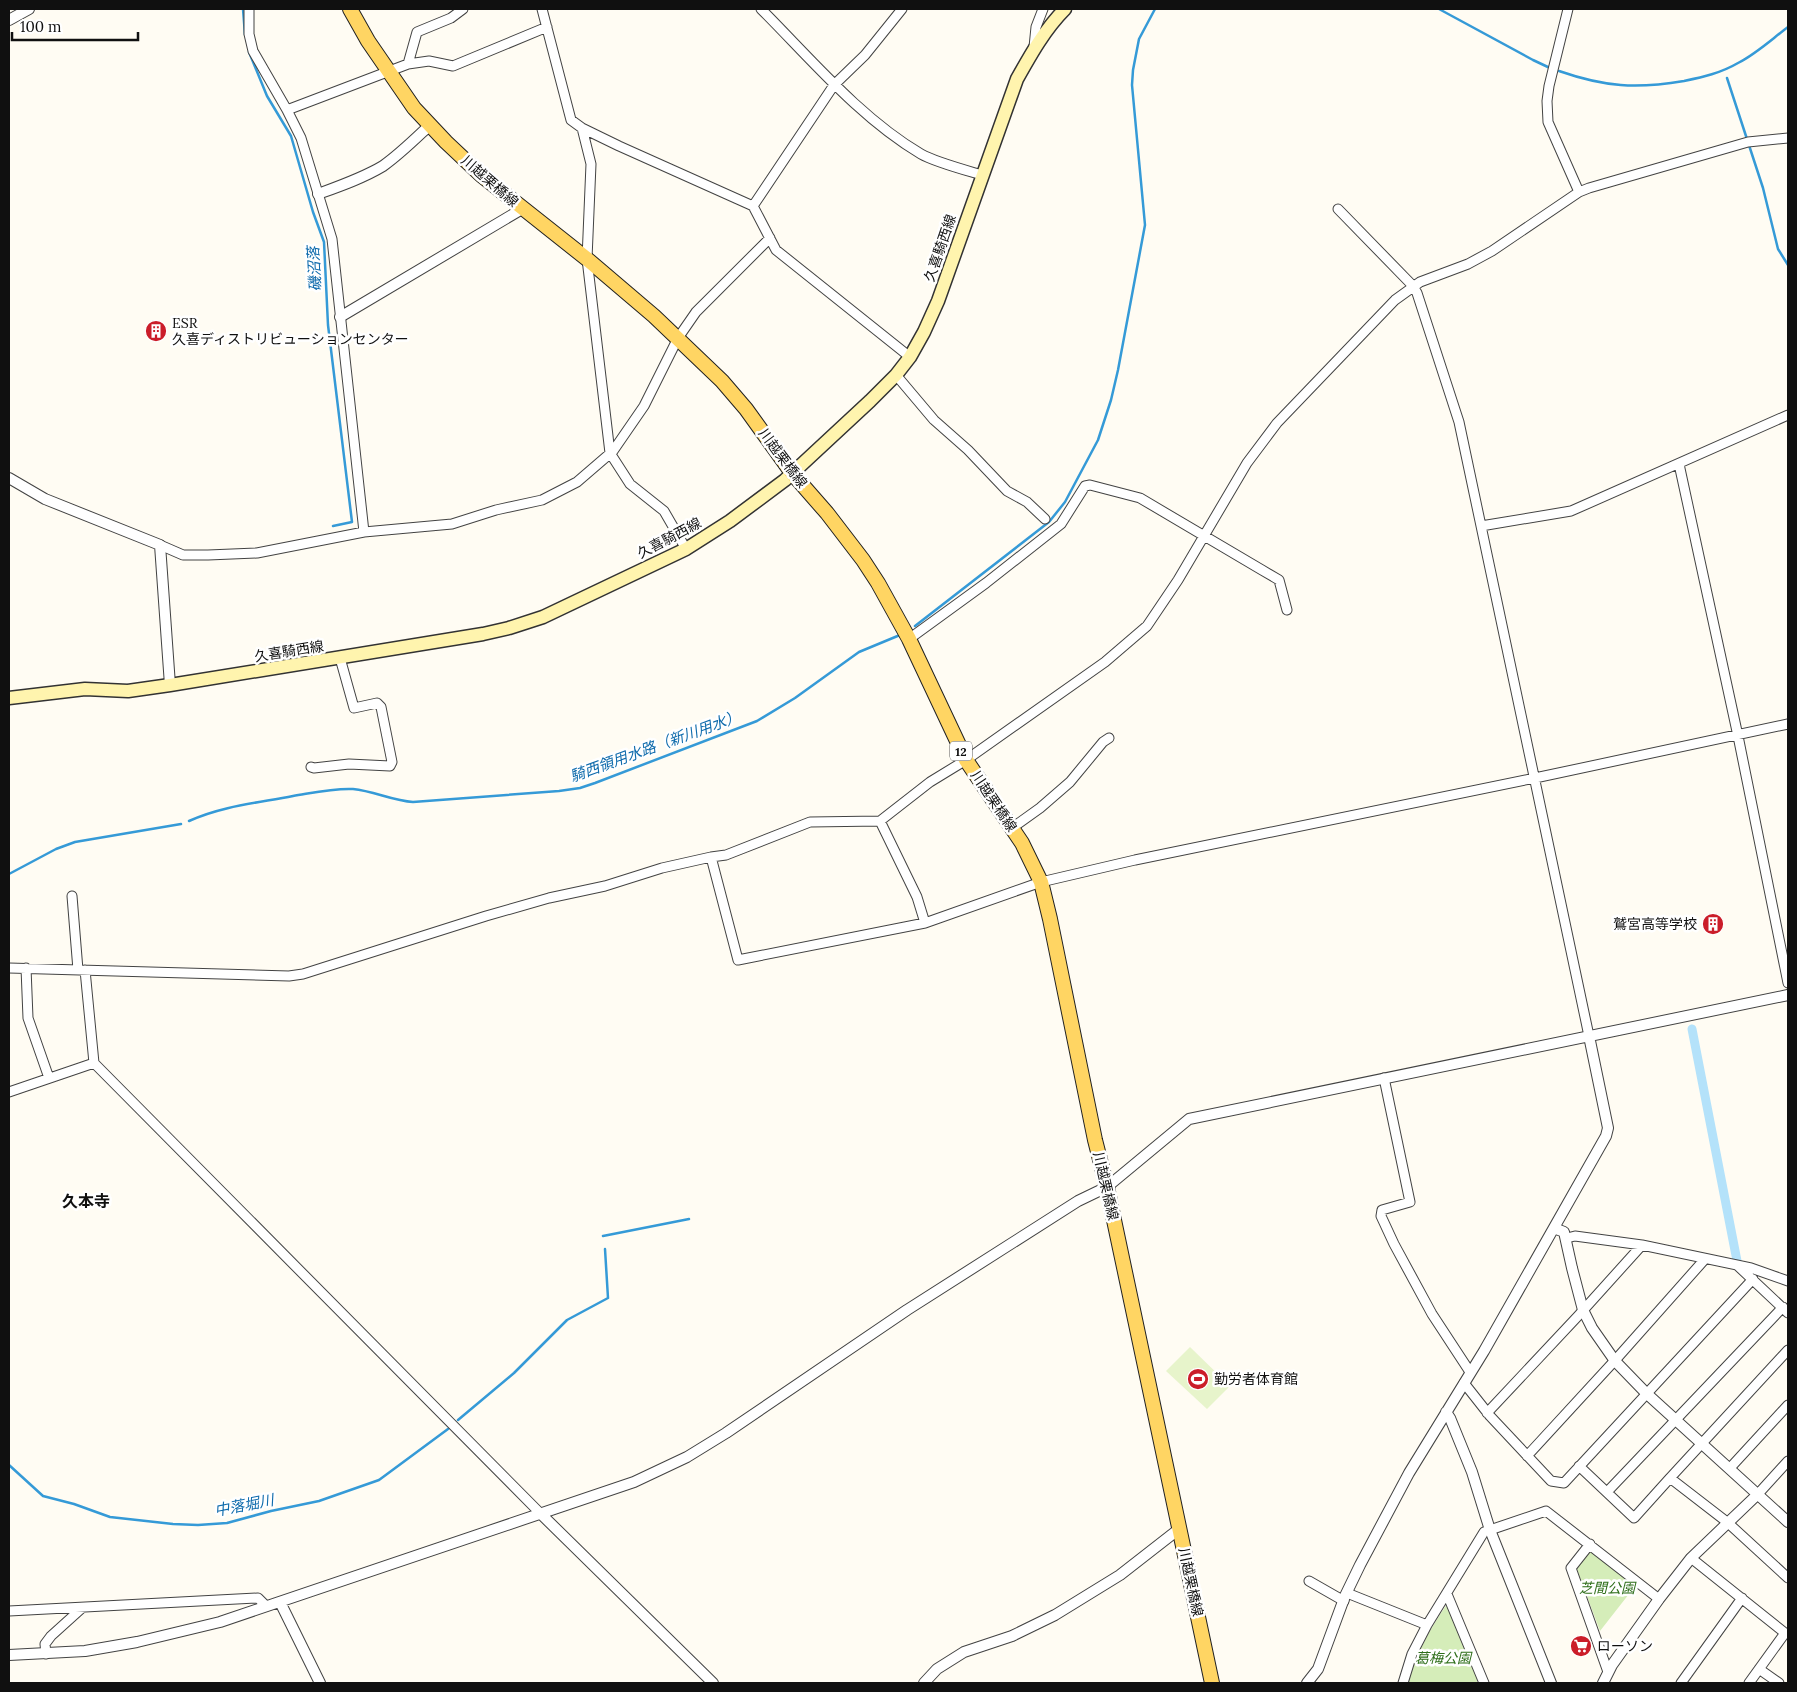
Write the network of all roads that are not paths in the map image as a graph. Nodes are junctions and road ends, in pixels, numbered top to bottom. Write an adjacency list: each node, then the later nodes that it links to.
1 (29, 9): 11 (street)
2 (249, 9): 17 (street)
3 (350, 9): 15 (main road, 川越栗橋線 / 12)
4 (463, 9): 14 (street)
5 (542, 9): 12 (street)
6 (761, 9): 16 (street)
7 (902, 9): 16 (street)
8 (1043, 9): 13 (street)
9 (1066, 9): 13 (main road, 久喜騎西線)
10 (1568, 9): 22 (street)
11 (9, 20)
12 (547, 26): 14 (street); 19 (street)
13 (1034, 48): 21 (main road, 久喜騎西線)
14 (408, 64): 15 (street)
15 (389, 72): 17 (street); 18 (main road, 川越栗橋線 / 12)
16 (834, 85): 21 (street); 24 (street)
17 (287, 110): 23 (street)
18 (430, 126): 23 (street); 25 (main road, 川越栗橋線 / 12)
19 (582, 128): 24 (street); 28 (street)
20 (1788, 138): 22 (street)
21 (982, 175): 32 (main road, 久喜騎西線)
22 (1579, 192): 29 (street)
23 (318, 194): 30 (street)
24 (753, 206): 27 (street)
25 (522, 208): 28 (main road, 川越栗橋線 / 12); 30 (street)
26 (1338, 209): 29 (street)
27 (770, 238): 31 (street); 32 (street)
28 (586, 259): 31 (main road, 川越栗橋線 / 12); 35 (street)
29 (1413, 286): 40 (street); 42 (street)
30 (340, 317): 41 (street)
31 (678, 338): 35 (street); 37 (main road, 川越栗橋線 / 12)
32 (910, 357): 33 (main road, 久喜騎西線)
33 (896, 375): 37 (main road, 久喜騎西線); 39 (street)
34 (1788, 415): 36 (street)
35 (610, 453): 41 (street); 44 (street)
36 (1679, 464): 40 (street); 51 (street)
37 (792, 473): 44 (main road, 久喜騎西線); 46 (main road, 川越栗橋線 / 12)
38 (9, 478): 43 (street)
39 (1045, 519)
40 (1481, 526): 55 (street)
41 (364, 532): 43 (street)
42 (1203, 536): 45 (street); 46 (street); 53 (street)
43 (160, 545): 48 (street)
44 (686, 548): 47 (main road, 久喜騎西線)
45 (1287, 610)
46 (909, 639): 53 (main road, 川越栗橋線 / 12)
47 (340, 658): 48 (main road, 久喜騎西線); 54 (street)
48 (170, 685): 49 (main road, 久喜騎西線)
49 (9, 698)
50 (1788, 724): 51 (street)
51 (1738, 736): 55 (street); 65 (street)
52 (1109, 738): 57 (street)
53 (966, 760): 56 (street); 57 (main road, 川越栗橋線 / 12)
54 (311, 767)
55 (1535, 778): 59 (street); 67 (street)
56 (880, 821): 58 (street); 61 (street)
57 (1012, 828): 59 (main road, 川越栗橋線 / 12)
58 (711, 857): 61 (street); 64 (street)
59 (1040, 882): 61 (street); 72 (main road, 川越栗橋線 / 12)
60 (72, 896): 64 (street)
61 (925, 923)
62 (9, 968): 63 (street)
63 (26, 968): 64 (street); 69 (street)
64 (82, 970): 68 (street)
65 (1788, 983)
66 (1788, 995): 67 (street)
67 (1589, 1036): 70 (street); 73 (street)
68 (94, 1063): 69 (street); 99 (street)
69 (49, 1078): 71 (street)
70 (1384, 1078): 72 (street); 84 (street)
71 (10, 1089)
72 (1107, 1187): 99 (street); 102 (main road, 川越栗橋線 / 12)
73 (1554, 1228): 74 (street); 84 (street)
74 (1567, 1238): 75 (street); 80 (street)
75 (1642, 1245): 76 (street); 80 (street)
76 (1705, 1260): 77 (street); 83 (street)
77 (1738, 1266): 78 (street); 79 (street)
78 (1753, 1279): 81 (street); 86 (street)
79 (1788, 1281)
80 (1584, 1310): 83 (street); 89 (street)
81 (1786, 1310): 90 (street)
82 (1788, 1350): 91 (street)
83 (1615, 1361): 86 (street); 92 (street)
84 (1470, 1372): 85 (street)
85 (1464, 1383): 88 (street); 89 (street)
86 (1646, 1393): 90 (street); 94 (street)
87 (1788, 1405): 95 (street)
88 (1446, 1412): 103 (street); 109 (street)
89 (1487, 1413): 92 (street)
90 (1676, 1420): 91 (street); 97 (street)
91 (1703, 1443): 95 (street); 96 (street)
92 (1527, 1456): 94 (street)
93 (1788, 1461): 98 (street)
94 (1580, 1466): 97 (street)
95 (1730, 1468): 98 (street)
96 (1670, 1478): 97 (street); 101 (street)
97 (1607, 1492)
98 (1758, 1494): 100 (street); 101 (street)
99 (541, 1514): 112 (street); 123 (street)
100 (1788, 1520)
101 (1727, 1522): 105 (street); 106 (street)
102 (1179, 1529): 124 (street); 125 (main road, 川越栗橋線 / 12)
103 (1490, 1530): 104 (street); 108 (street); 128 (street)
104 (1590, 1544): 111 (street); 120 (street)
105 (1691, 1558): 110 (street); 111 (street)
106 (1788, 1578)
107 (1309, 1581): 109 (street)
108 (1447, 1594): 116 (street); 121 (street)
109 (1345, 1597): 116 (street); 126 (street)
110 (1742, 1598): 119 (street); 130 (street)
111 (1659, 1599): 120 (street)
112 (280, 1602): 113 (street); 122 (street)
113 (266, 1606): 114 (street); 117 (street)
114 (82, 1608): 115 (street); 117 (street)
115 (9, 1611)
116 (1427, 1625): 127 (street)
117 (46, 1654): 118 (street)
118 (9, 1655)
119 (1759, 1669): 131 (street); 132 (street)
120 (1608, 1672): 129 (street)
121 (1482, 1682)
122 (320, 1683)
123 (713, 1683)
124 (924, 1683)
125 (1212, 1683)
126 (1307, 1683)
127 (1403, 1683)
128 (1551, 1683)
129 (1603, 1683)
130 (1681, 1683)
131 (1749, 1683)
132 (1779, 1683)

